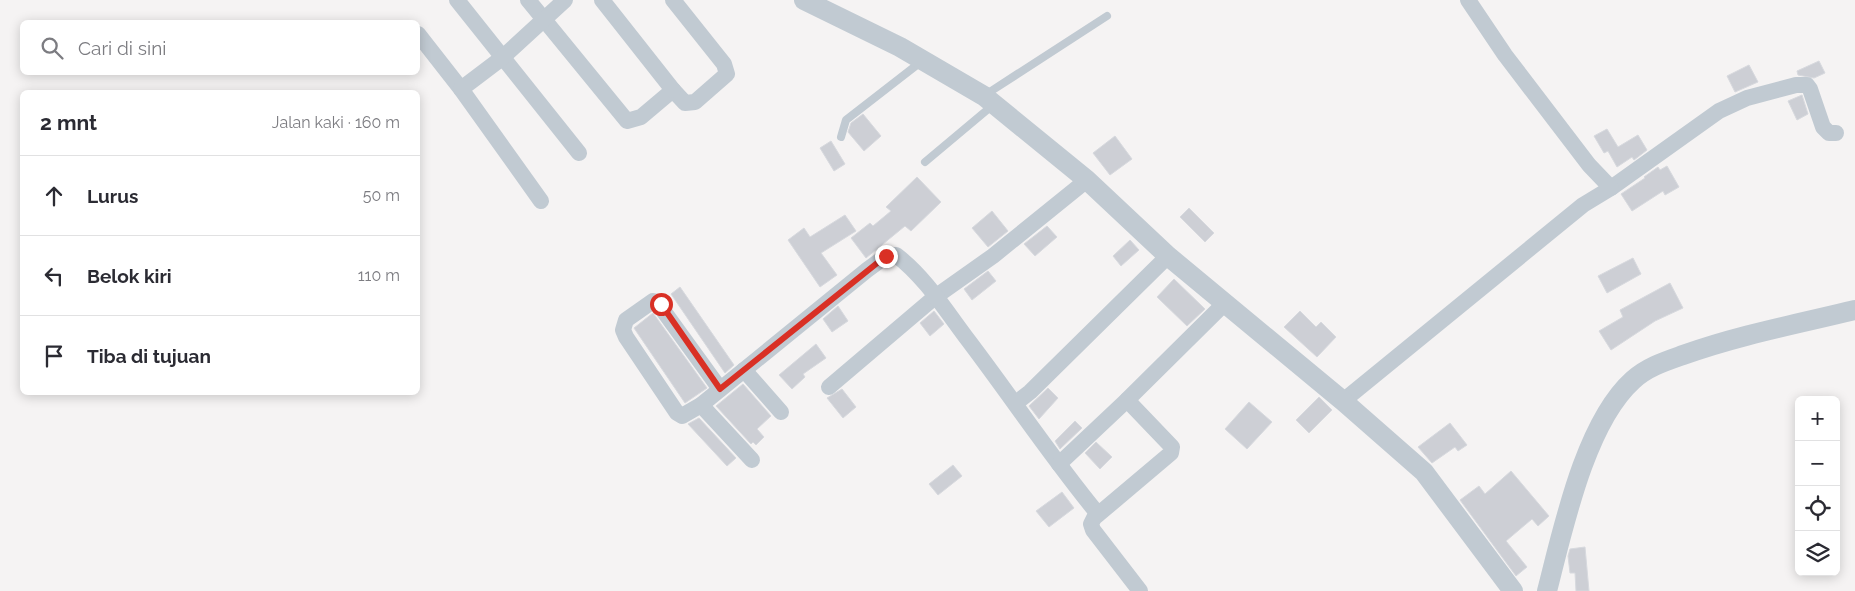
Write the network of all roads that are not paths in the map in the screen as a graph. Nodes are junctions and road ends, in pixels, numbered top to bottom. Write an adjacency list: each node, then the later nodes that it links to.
1 (457, 0): 11 (street)
2 (528, 0): 9 (street)
3 (566, 0): 9 (street)
4 (602, 0): 14 (street)
5 (673, 0): 14 (street)
6 (804, 0): 12 (street)
7 (1468, 0): 21 (street)
8 (1107, 16): 15 (lane)
9 (545, 21): 11 (street); 14 (street)
10 (420, 37): 13 (street)
11 (502, 58): 13 (street); 18 (street)
12 (923, 60): 15 (street); 17 (lane)
13 (461, 89): 22 (street)
14 (673, 90)
15 (989, 100): 19 (lane); 20 (street)
16 (1836, 133): 21 (street)
17 (840, 137)
18 (579, 153)
19 (925, 162)
20 (1087, 180): 23 (street); 24 (street)
21 (1610, 188): 31 (street)
22 (541, 201)
23 (1168, 256): 25 (street); 32 (street)
24 (936, 297): 27 (street); 28 (street); 32 (street)
25 (1224, 304): 30 (street); 31 (street)
26 (1855, 310): 40 (street)
27 (744, 370): 29 (street); 34 (street)
28 (829, 387)
29 (720, 389): 33 (street); 33 (street)
30 (1127, 400): 36 (street); 37 (street)
31 (1343, 401): 39 (street)
32 (1016, 403): 36 (street)
33 (701, 405): 35 (street)
34 (781, 412)
35 (752, 460)
36 (1058, 464): 37 (street)
37 (1098, 514): 38 (street)
38 (1140, 591)
39 (1513, 591)
40 (1547, 591)

